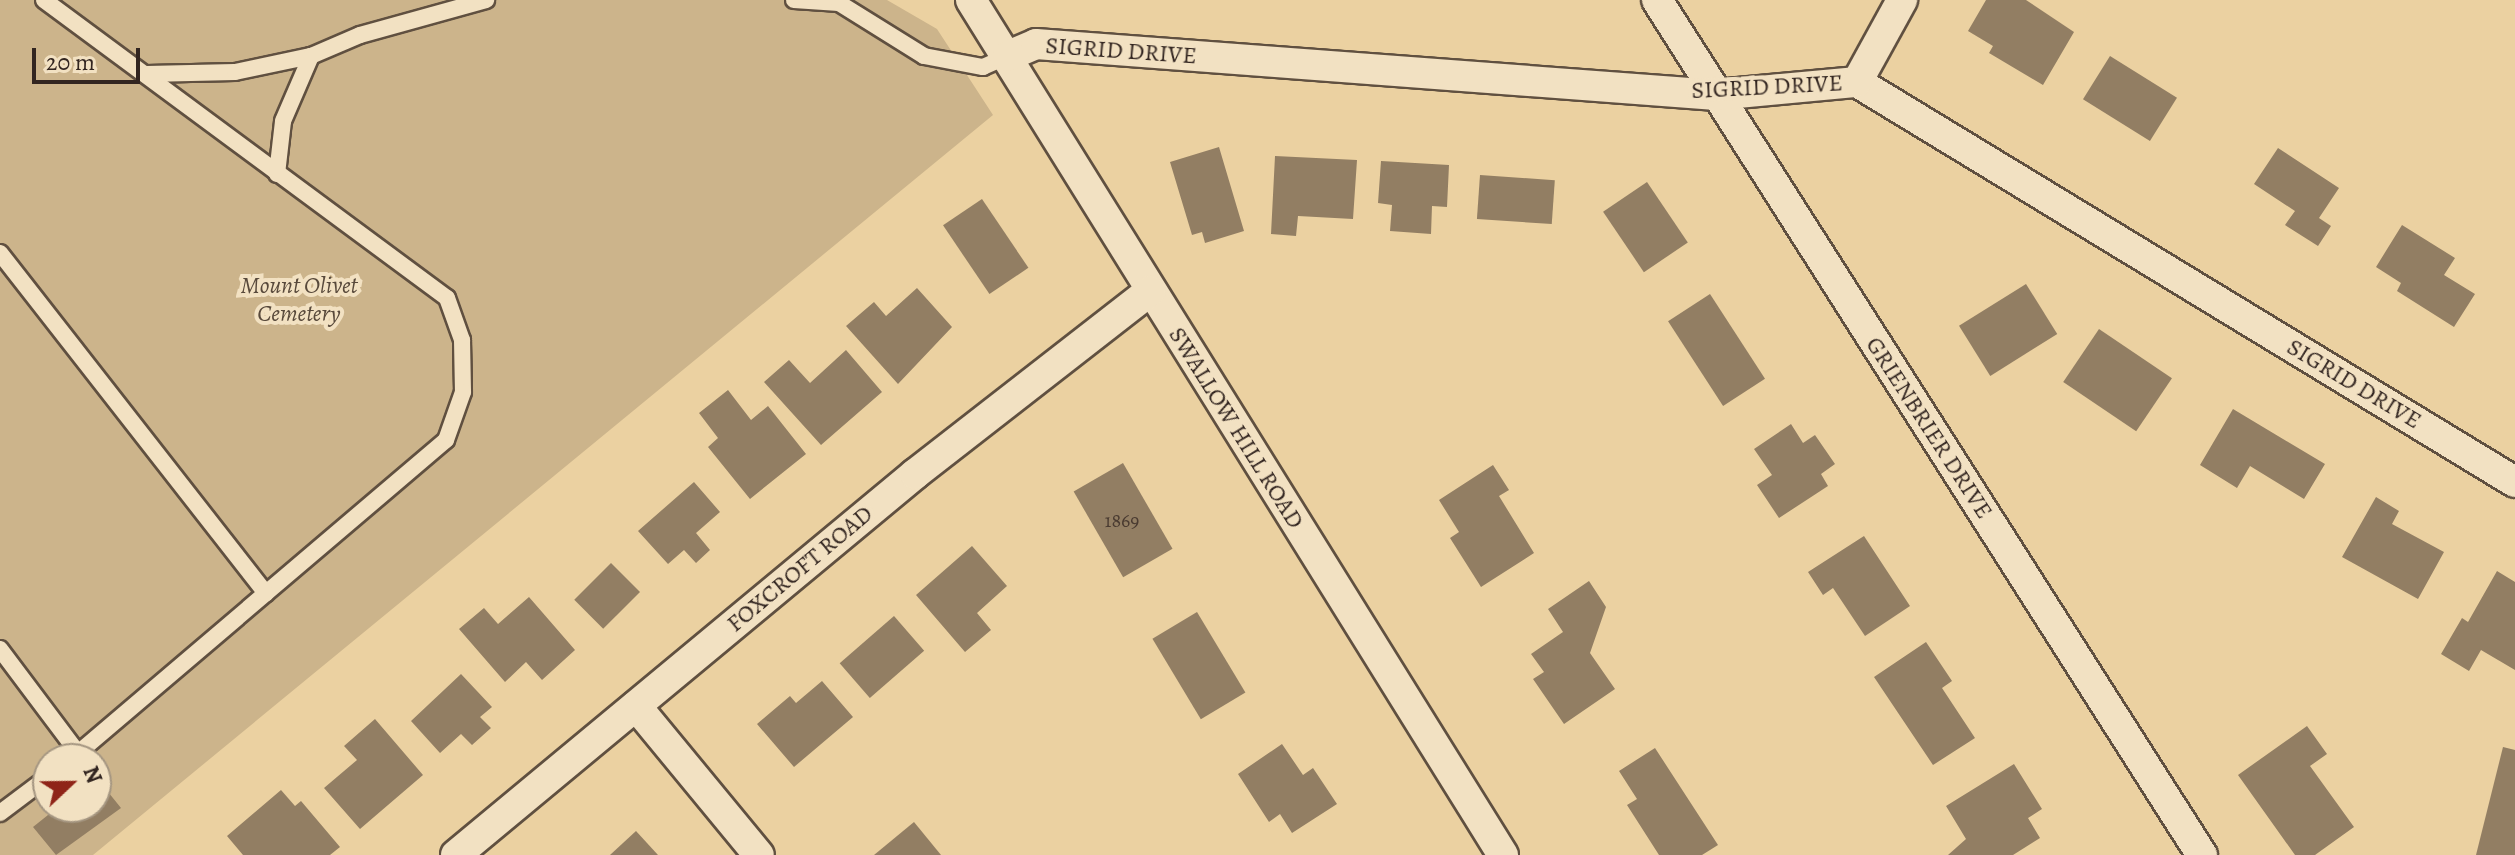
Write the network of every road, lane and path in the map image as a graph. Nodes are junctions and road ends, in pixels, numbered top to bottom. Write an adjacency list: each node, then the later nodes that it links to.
1 (44, 0): 9 (lane)
2 (486, 0): 7 (lane)
3 (794, 0): 8 (lane)
4 (971, 0): 8 (street, SWALLOW HILL ROAD)
5 (1657, 0): 11 (street, GRIENBRIER DRIVE)
6 (1902, 0): 10 (street)
7 (311, 56): 9 (lane); 12 (lane)
8 (1008, 56): 11 (street, SIGRID DRIVE); 14 (street, SWALLOW HILL ROAD)
9 (147, 74): 12 (lane)
10 (1857, 82): 11 (street, SIGRID DRIVE); 15 (street, SIGRID DRIVE)
11 (1716, 95): 26 (street, GRIENBRIER DRIVE)
12 (277, 174): 16 (lane)
13 (0, 253): 16 (lane)
14 (1150, 291): 18 (street, FOXCROFT ROAD); 25 (street, SWALLOW HILL ROAD)
15 (2515, 482)
16 (266, 594): 20 (lane)
17 (0, 649): 19 (lane)
18 (636, 706): 23 (street, FOXCROFT ROAD); 24 (street)
19 (65, 743)
20 (89, 743)
21 (32, 789): 22 (lane)
22 (0, 813)
23 (456, 855)
24 (759, 855)
25 (1503, 855)
26 (2202, 855)

